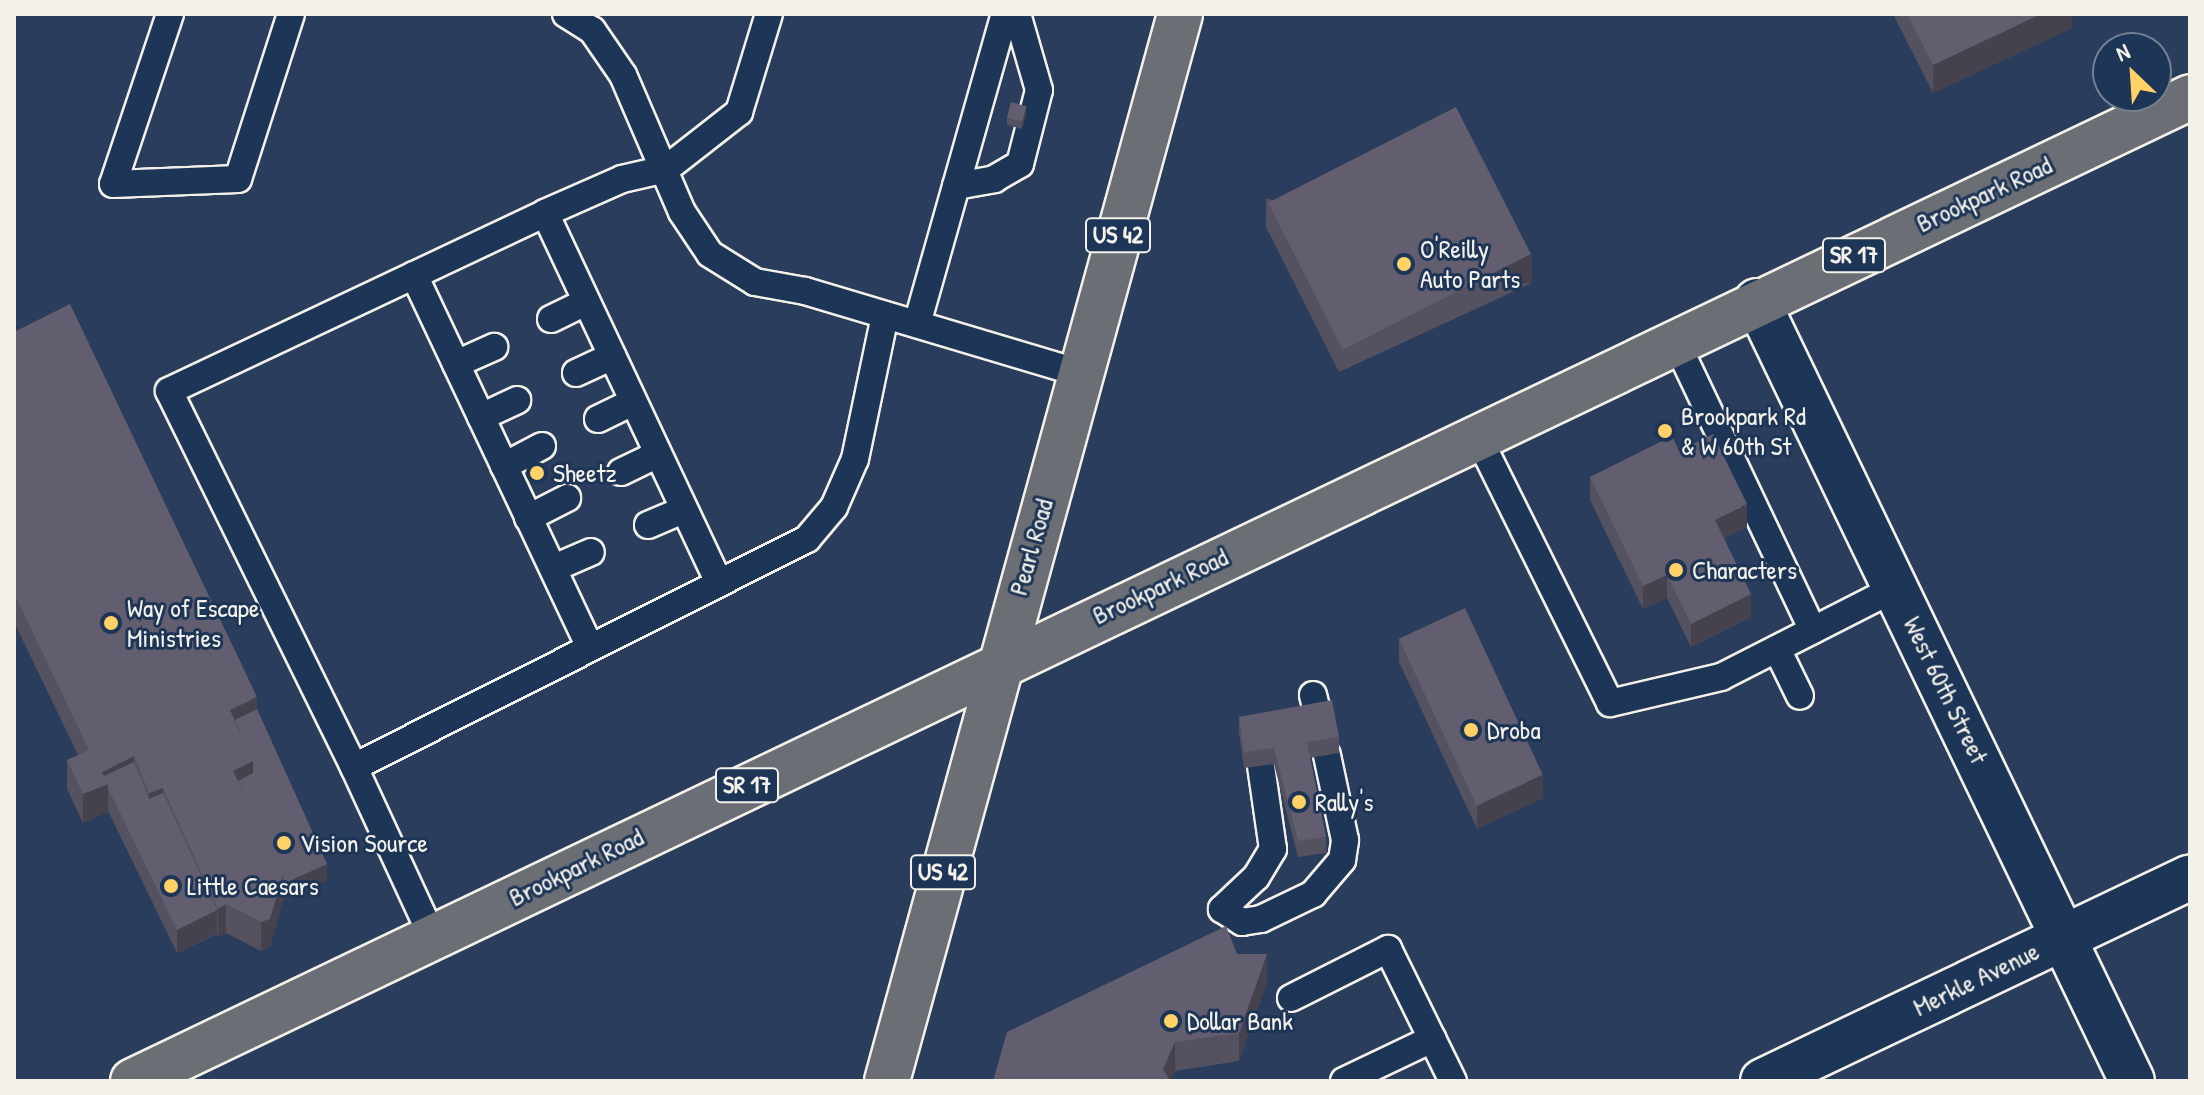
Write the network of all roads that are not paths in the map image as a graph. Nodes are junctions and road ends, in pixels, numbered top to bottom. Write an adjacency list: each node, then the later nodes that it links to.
1 (170, 14): 2 (lane)
2 (291, 14)
3 (566, 14): 9 (lane)
4 (769, 14): 9 (lane)
5 (1005, 14): 10 (lane)
6 (1017, 14): 10 (lane)
7 (1180, 14): 23 (main road, Pearl Road / US 42)
8 (2190, 97): 13 (main road, Brookpark Road / SR 17)
9 (666, 169): 11 (lane); 15 (lane)
10 (956, 186): 17 (lane)
11 (545, 213): 12 (lane); 14 (lane)
12 (414, 275): 21 (lane); 48 (lane)
13 (1757, 301): 18 (main road, Brookpark Road / SR 17); 40 (street, West 60th Street)
14 (586, 302): 16 (lane); 20 (lane)
15 (885, 315): 17 (lane); 39 (lane)
16 (551, 319)
17 (917, 324): 23 (lane)
18 (1675, 340): 28 (main road, Brookpark Road / SR 17); 41 (lane)
19 (494, 347): 21 (lane)
20 (612, 356): 22 (lane); 25 (lane)
21 (456, 364): 26 (lane)
22 (576, 373)
23 (1080, 373): 44 (main road, Pearl Road / US 42)
24 (517, 400): 26 (lane)
25 (633, 402): 27 (lane); 30 (lane)
26 (481, 417): 31 (lane)
27 (598, 419)
28 (1477, 435): 43 (lane); 44 (main road, Brookpark Road / SR 17)
29 (542, 446): 31 (lane)
30 (658, 454): 32 (lane); 34 (lane)
31 (504, 466): 35 (lane)
32 (621, 472)
33 (567, 498): 35 (lane)
34 (683, 510): 36 (lane); 39 (lane)
35 (528, 518): 38 (lane)
36 (648, 525)
37 (591, 552): 38 (lane)
38 (554, 568): 42 (lane)
39 (719, 583): 42 (lane)
40 (1896, 588): 41 (lane); 51 (street, West 60th Street)
41 (1813, 630): 43 (lane)
42 (590, 648): 48 (lane)
43 (1777, 649): 45 (lane)
44 (999, 663): 50 (main road, Brookpark Road / SR 17); 55 (main road, Pearl Road / US 42)
45 (1800, 696)
46 (1327, 755): 47 (lane)
47 (1261, 766)
48 (354, 767): 50 (lane)
49 (2190, 877): 51 (street, Merkle Avenue)
50 (432, 936): 54 (main road, Brookpark Road / SR 17)
51 (2065, 936): 58 (street, Merkle Avenue); 59 (street, West 60th Street)
52 (1291, 998): 53 (lane)
53 (1432, 1039): 56 (lane); 57 (lane)
54 (133, 1081)
55 (887, 1081)
56 (1344, 1081)
57 (1453, 1081)
58 (1763, 1081)
59 (2132, 1081)

